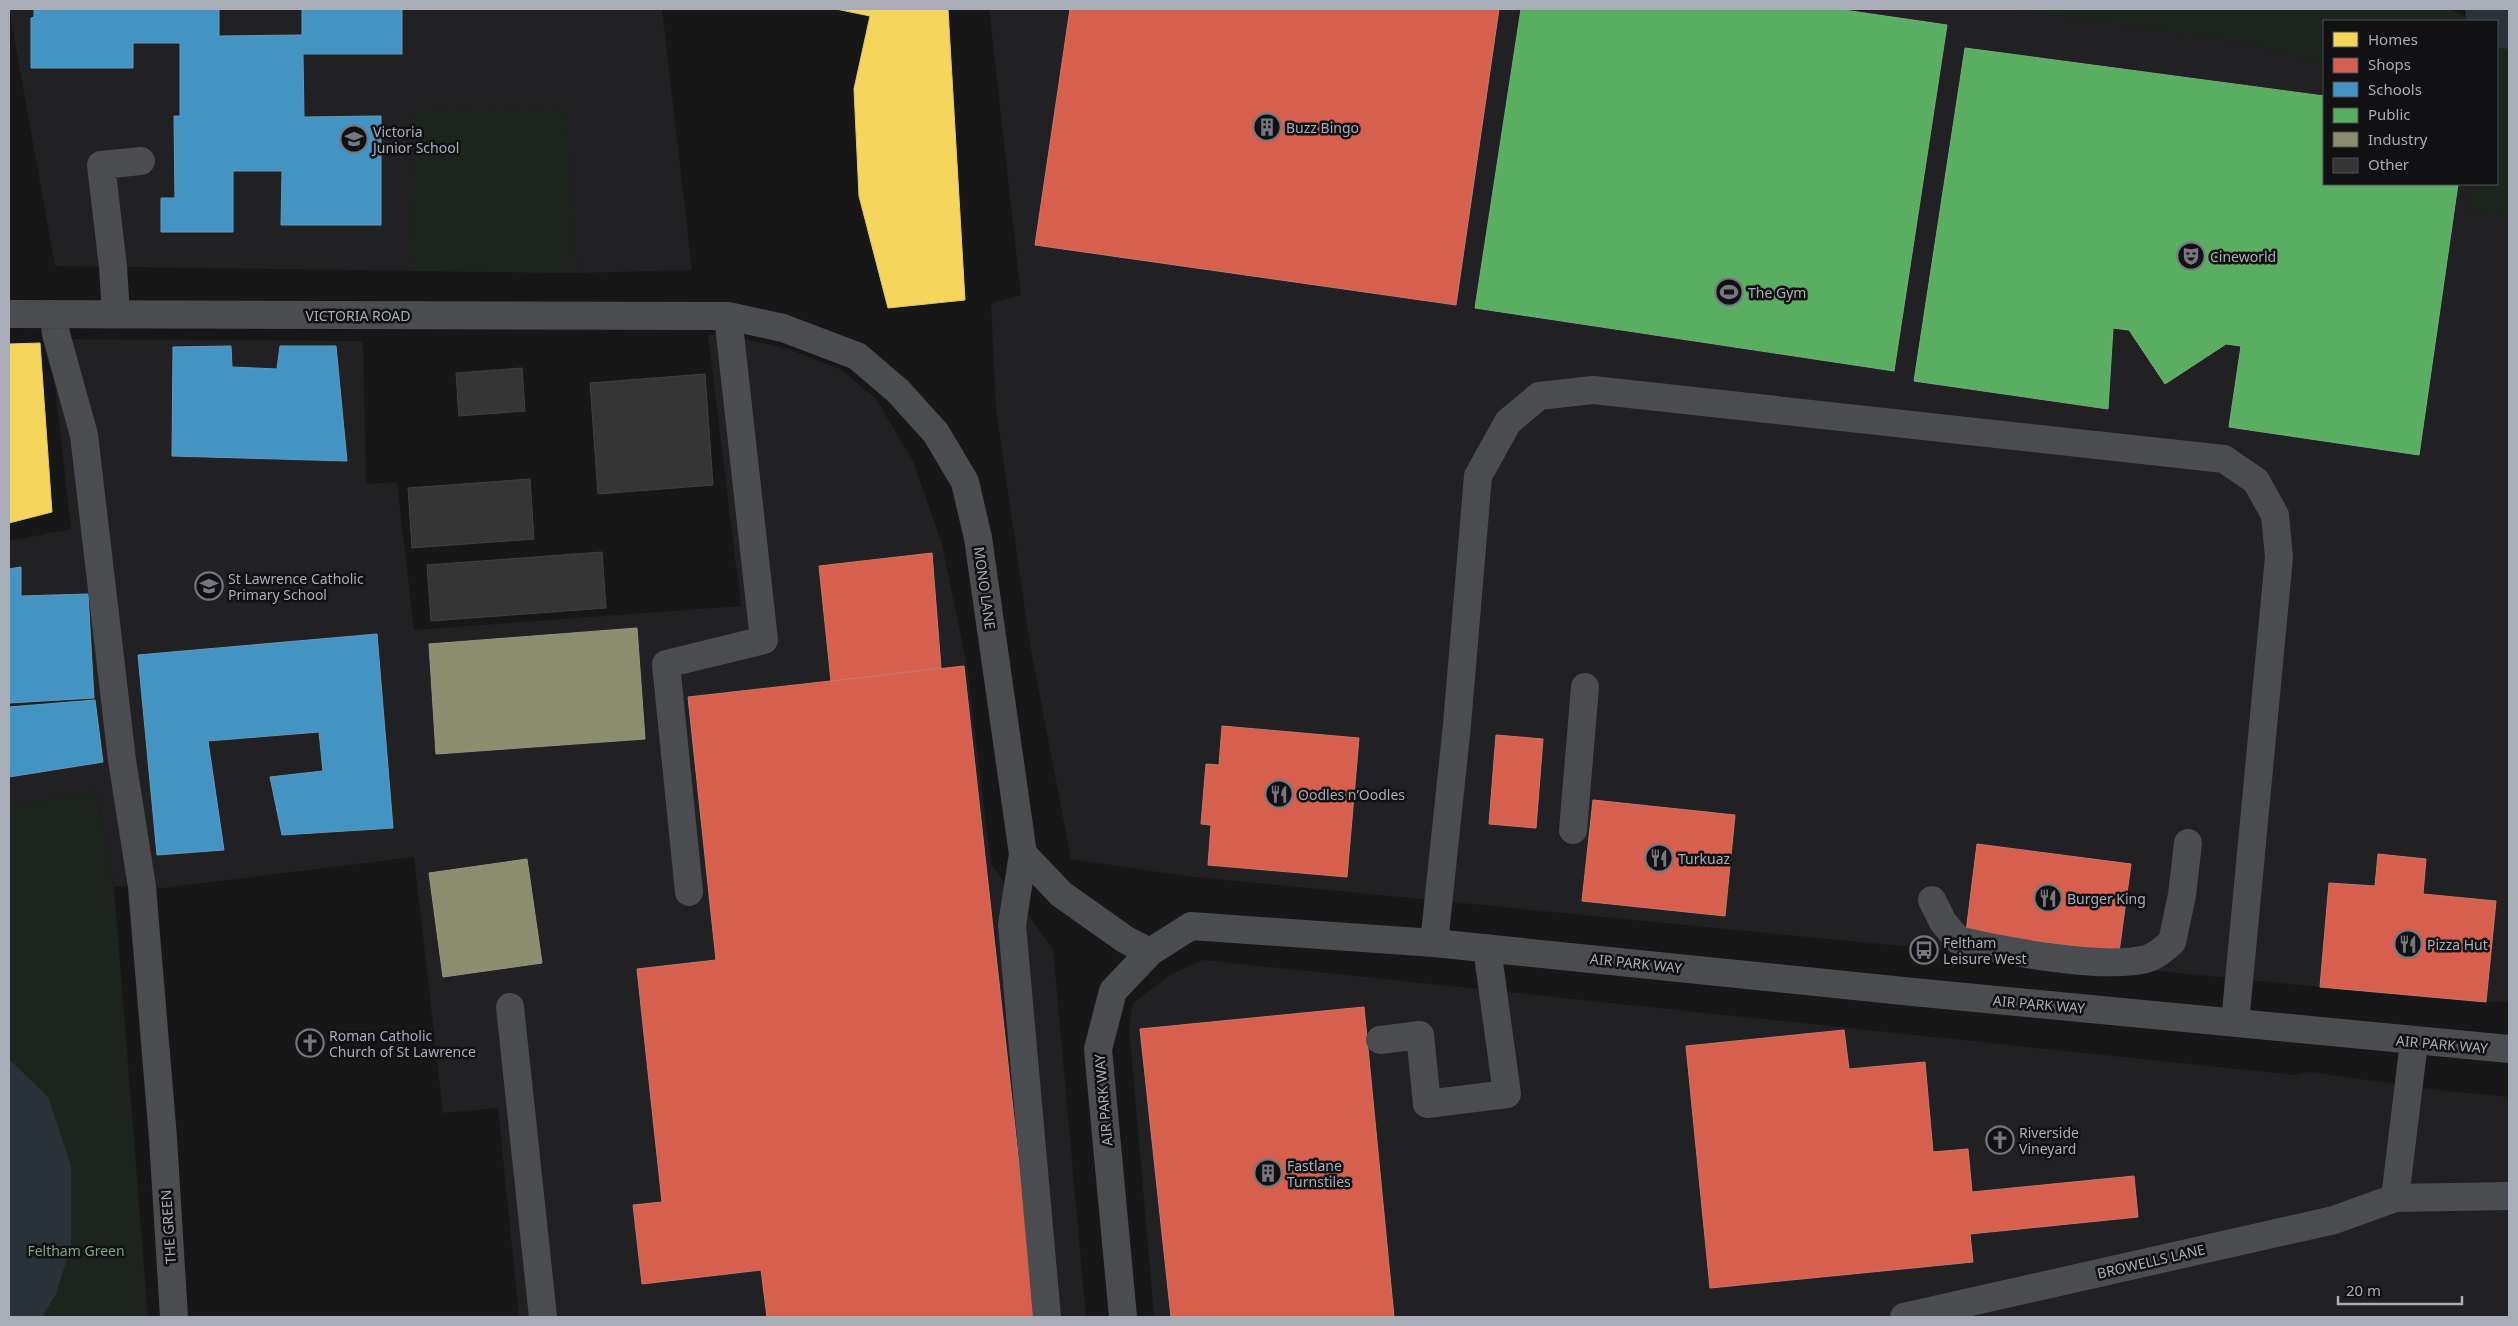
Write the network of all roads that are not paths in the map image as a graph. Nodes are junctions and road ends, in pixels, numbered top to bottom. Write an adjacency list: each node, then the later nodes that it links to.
1 (142, 161): 4 (street)
2 (9, 314): 3 (street, VICTORIA ROAD)
3 (54, 314): 4 (street, VICTORIA ROAD); 22 (street, THE GREEN)
4 (116, 314): 5 (street, VICTORIA ROAD)
5 (718, 316): 9 (street, MONO LANE); 10 (street)
6 (1585, 686): 7 (street)
7 (1573, 830)
8 (2188, 843): 11 (street)
9 (1022, 854): 14 (street); 24 (street, MONO LANE)
10 (689, 892)
11 (1932, 900)
12 (1434, 943): 13 (street, AIR PARK WAY); 14 (street, AIR PARK WAY); 16 (street)
13 (1487, 948): 16 (street, AIR PARK WAY); 17 (street)
14 (1150, 952): 25 (street, AIR PARK WAY)
15 (510, 1007): 23 (street)
16 (2235, 1022): 18 (street, AIR PARK WAY)
17 (1380, 1040)
18 (2414, 1042): 19 (street, AIR PARK WAY); 21 (street)
19 (2509, 1049)
20 (2509, 1196): 21 (street, BROWELLS LANE)
21 (2395, 1198): 26 (street, BROWELLS LANE)
22 (174, 1317)
23 (543, 1317)
24 (1047, 1317)
25 (1123, 1317)
26 (1904, 1317)

